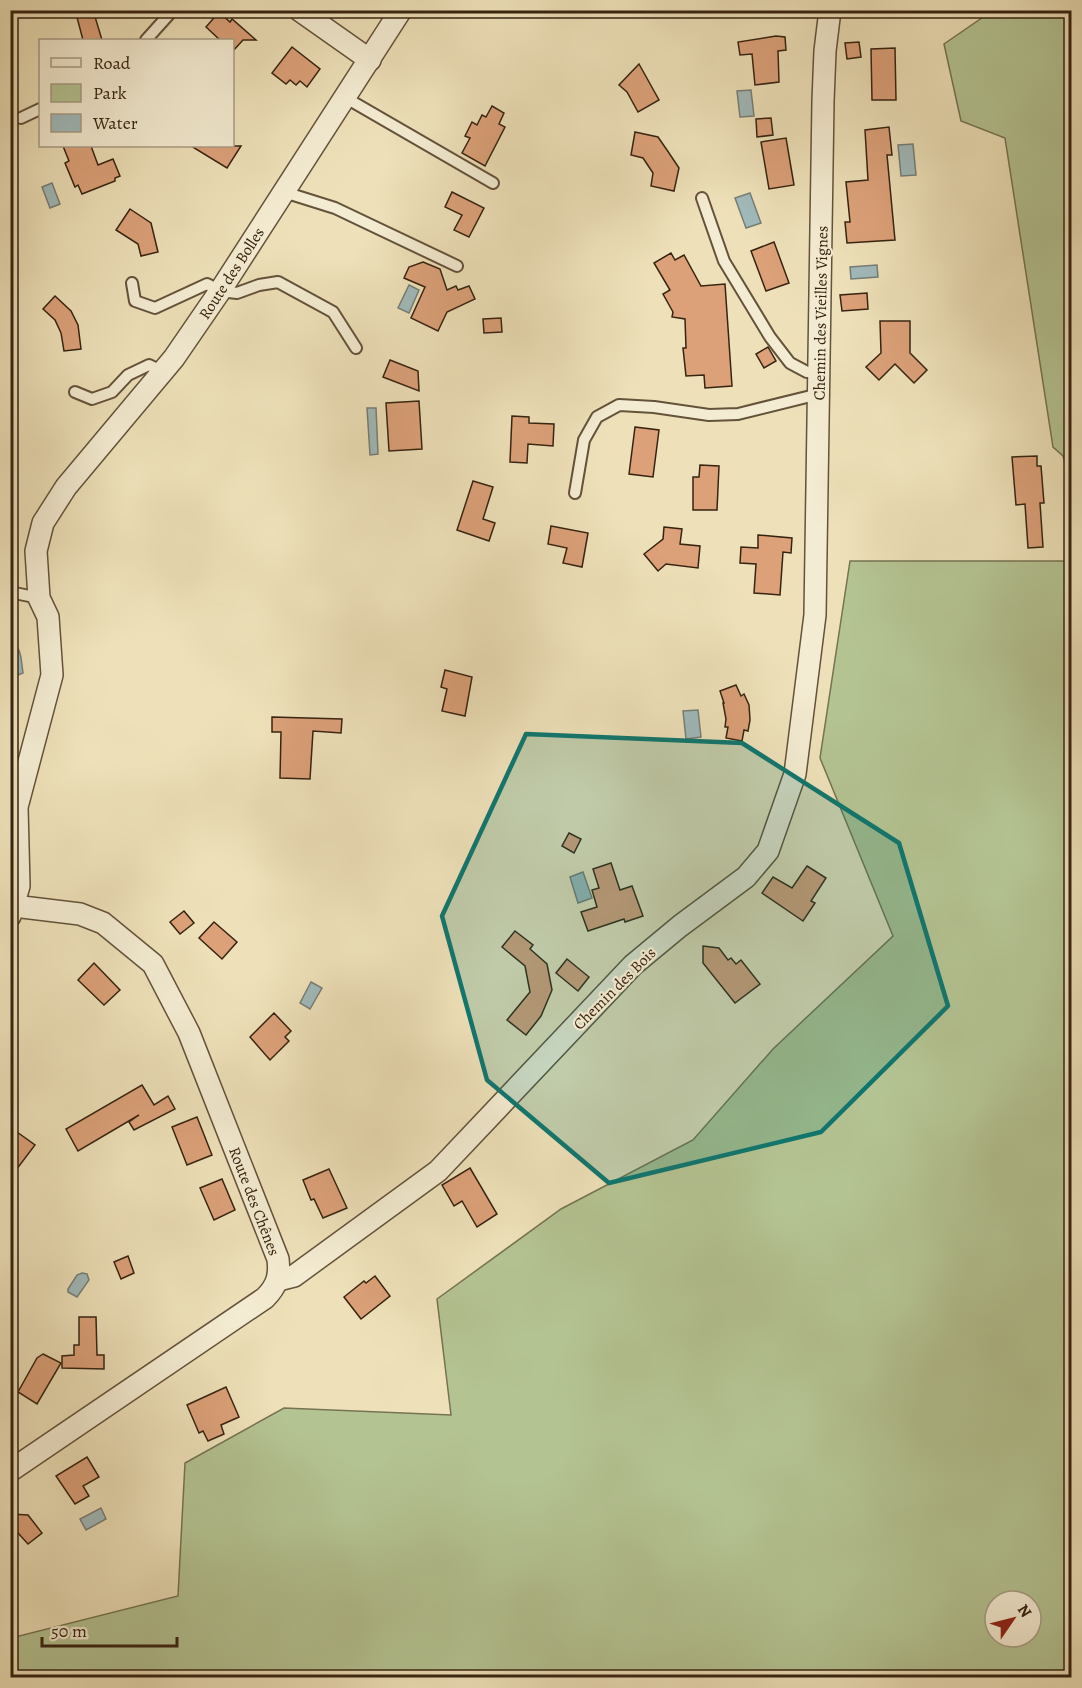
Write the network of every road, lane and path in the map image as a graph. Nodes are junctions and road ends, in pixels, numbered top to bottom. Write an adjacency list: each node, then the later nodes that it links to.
1 (173, 10): 5 (lane)
2 (299, 10): 6 (street)
3 (401, 10): 6 (street, Route des Bolles)
4 (830, 10): 18 (street, Chemin des Vieilles Vignes)
5 (147, 39)
6 (370, 60): 7 (street, Route des Bolles)
7 (346, 98): 10 (lane); 11 (street, Route des Bolles)
8 (39, 109): 9 (lane)
9 (21, 118)
10 (493, 183)
11 (284, 192): 13 (lane); 15 (street, Route des Bolles)
12 (702, 198): 18 (lane)
13 (457, 266)
14 (132, 283): 15 (lane)
15 (220, 291): 16 (lane); 17 (street, Route des Bolles)
16 (356, 348)
17 (162, 372): 19 (lane); 23 (street, Route des Bolles)
18 (820, 372): 20 (street, Chemin des Vieilles Vignes)
19 (75, 392)
20 (819, 393): 21 (lane); 24 (street, Chemin des Vieilles Vignes)
21 (575, 493)
22 (10, 592): 23 (lane)
23 (39, 598): 25 (street, Route des Bolles)
24 (815, 615): 26 (street, Chemin des Bois)
25 (12, 911): 26 (street, Route des Chênes)
26 (278, 1280): 27 (street, Route des Chênes)
27 (10, 1471)

